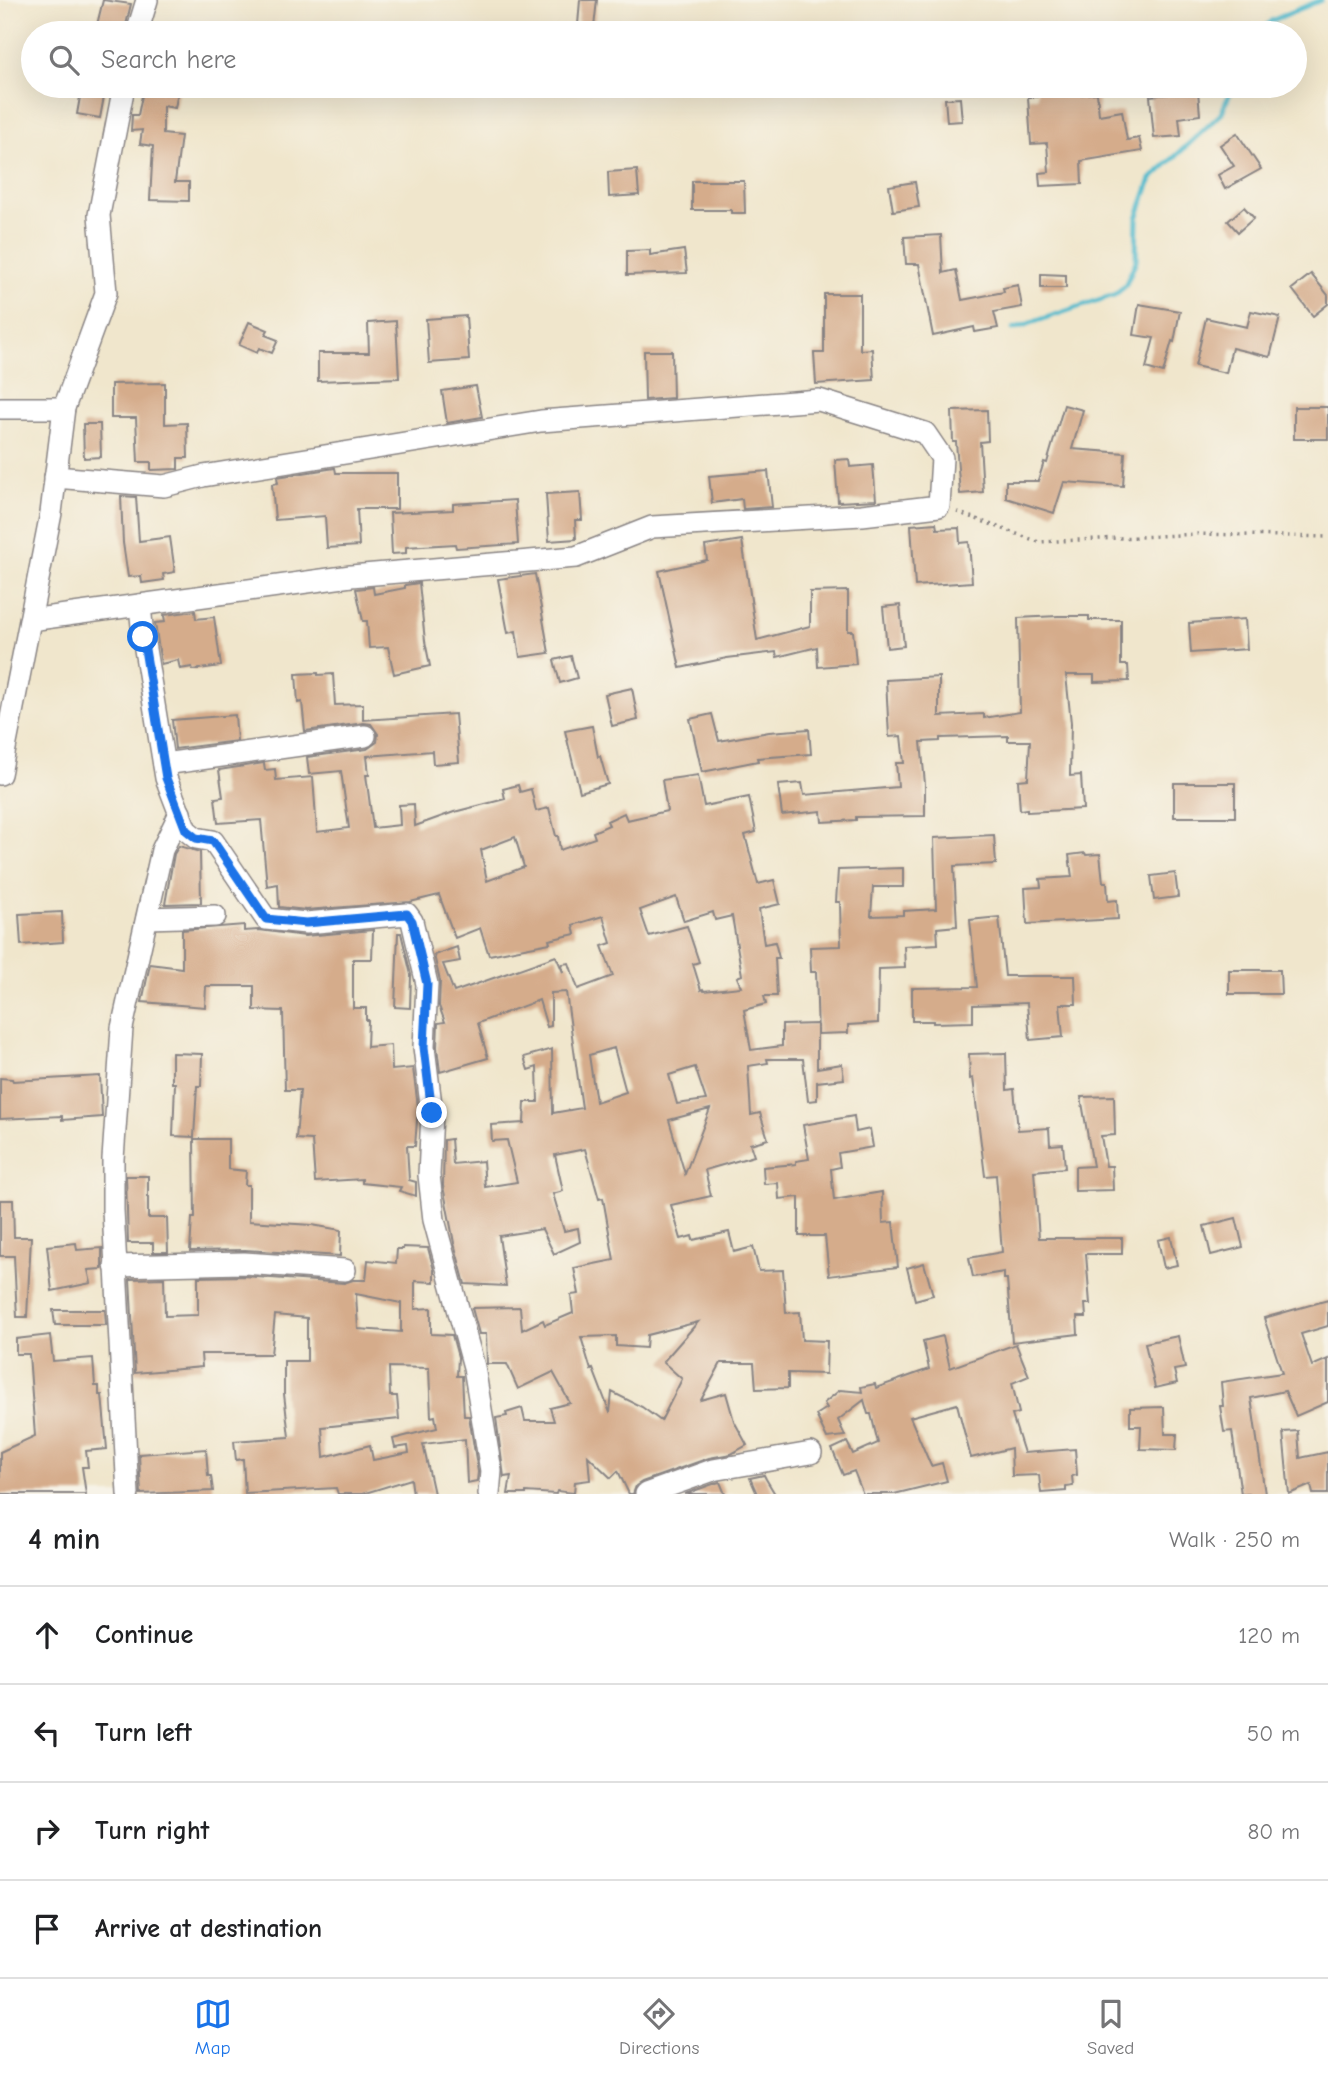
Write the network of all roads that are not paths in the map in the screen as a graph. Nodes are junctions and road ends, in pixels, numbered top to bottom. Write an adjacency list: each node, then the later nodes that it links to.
1 (147, 0): 2 (street)
2 (141, 21)
3 (122, 98): 5 (street)
4 (0, 408): 5 (street)
5 (64, 408): 6 (street)
6 (55, 477): 7 (street); 8 (street)
7 (140, 605): 8 (street); 10 (street)
8 (30, 620): 11 (street)
9 (365, 737): 10 (street)
10 (164, 764): 12 (street)
11 (0, 774)
12 (180, 813): 14 (street); 19 (street)
13 (215, 916): 14 (street)
14 (147, 918): 15 (street)
15 (115, 1266): 16 (street); 18 (street)
16 (345, 1270)
17 (811, 1453): 20 (street)
18 (128, 1494)
19 (489, 1494)
20 (646, 1494)

